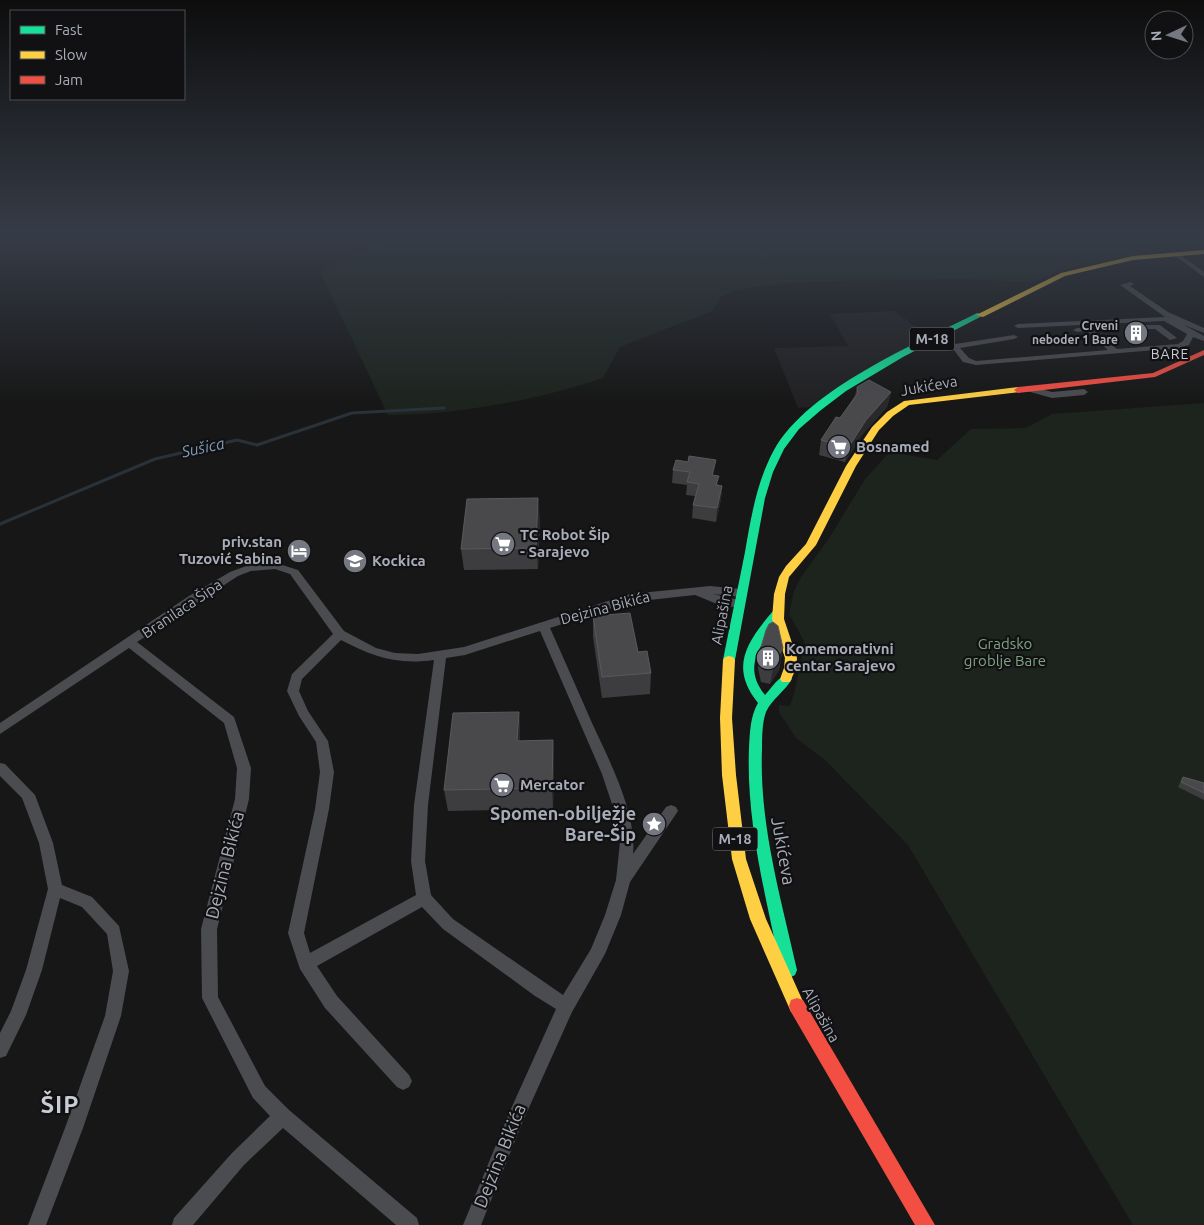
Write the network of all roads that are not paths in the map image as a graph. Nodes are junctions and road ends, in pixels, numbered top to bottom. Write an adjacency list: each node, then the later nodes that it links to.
1 (1028, 290): 15 (main road, Alipašina / M-18)
2 (1131, 290): 5 (street)
3 (1018, 326): 7 (street)
4 (1089, 329): 6 (street); 9 (street); 11 (street)
5 (1204, 330)
6 (1025, 335)
7 (1190, 335): 10 (street); 11 (street, Jukićeva)
8 (1014, 337): 11 (street, Jukićeva)
9 (1173, 338)
10 (1204, 339)
11 (1115, 351)
12 (1204, 352): 13 (main road, Jukićeva)
13 (1030, 389): 14 (street); 16 (main road, Jukićeva)
14 (1084, 392)
15 (740, 598): 17 (street, Dejzina Bikića); 29 (main road, Alipašina / M-18)
16 (777, 614): 21 (main road, Jukićeva); 21 (main road, Jukićeva)
17 (543, 626): 20 (street, Dejzina Bikića); 25 (street, Dejzina Bikića)
18 (340, 634): 19 (street, Branilaca Šipa); 20 (street, Branilaca Šipa); 28 (street)
19 (130, 643): 22 (street, Branilaca Šipa); 33 (street, Dejzina Bikića)
20 (440, 656): 27 (street)
21 (764, 702): 29 (main road, Jukićeva)
22 (0, 728)
23 (0, 768): 26 (street)
24 (671, 811): 25 (street)
25 (622, 880): 30 (street, Dejzina Bikića)
26 (55, 889): 31 (street); 34 (street)
27 (424, 898): 28 (street); 30 (street)
28 (306, 964): 32 (street)
29 (797, 1005): 38 (main road, Alipašina / M-18)
30 (566, 1006): 37 (street, Dejzina Bikića)
31 (0, 1050)
32 (403, 1081)
33 (283, 1116): 35 (street); 36 (street, Dejzina Bikića)
34 (37, 1225)
35 (181, 1225)
36 (410, 1225)
37 (472, 1225)
38 (926, 1225)

